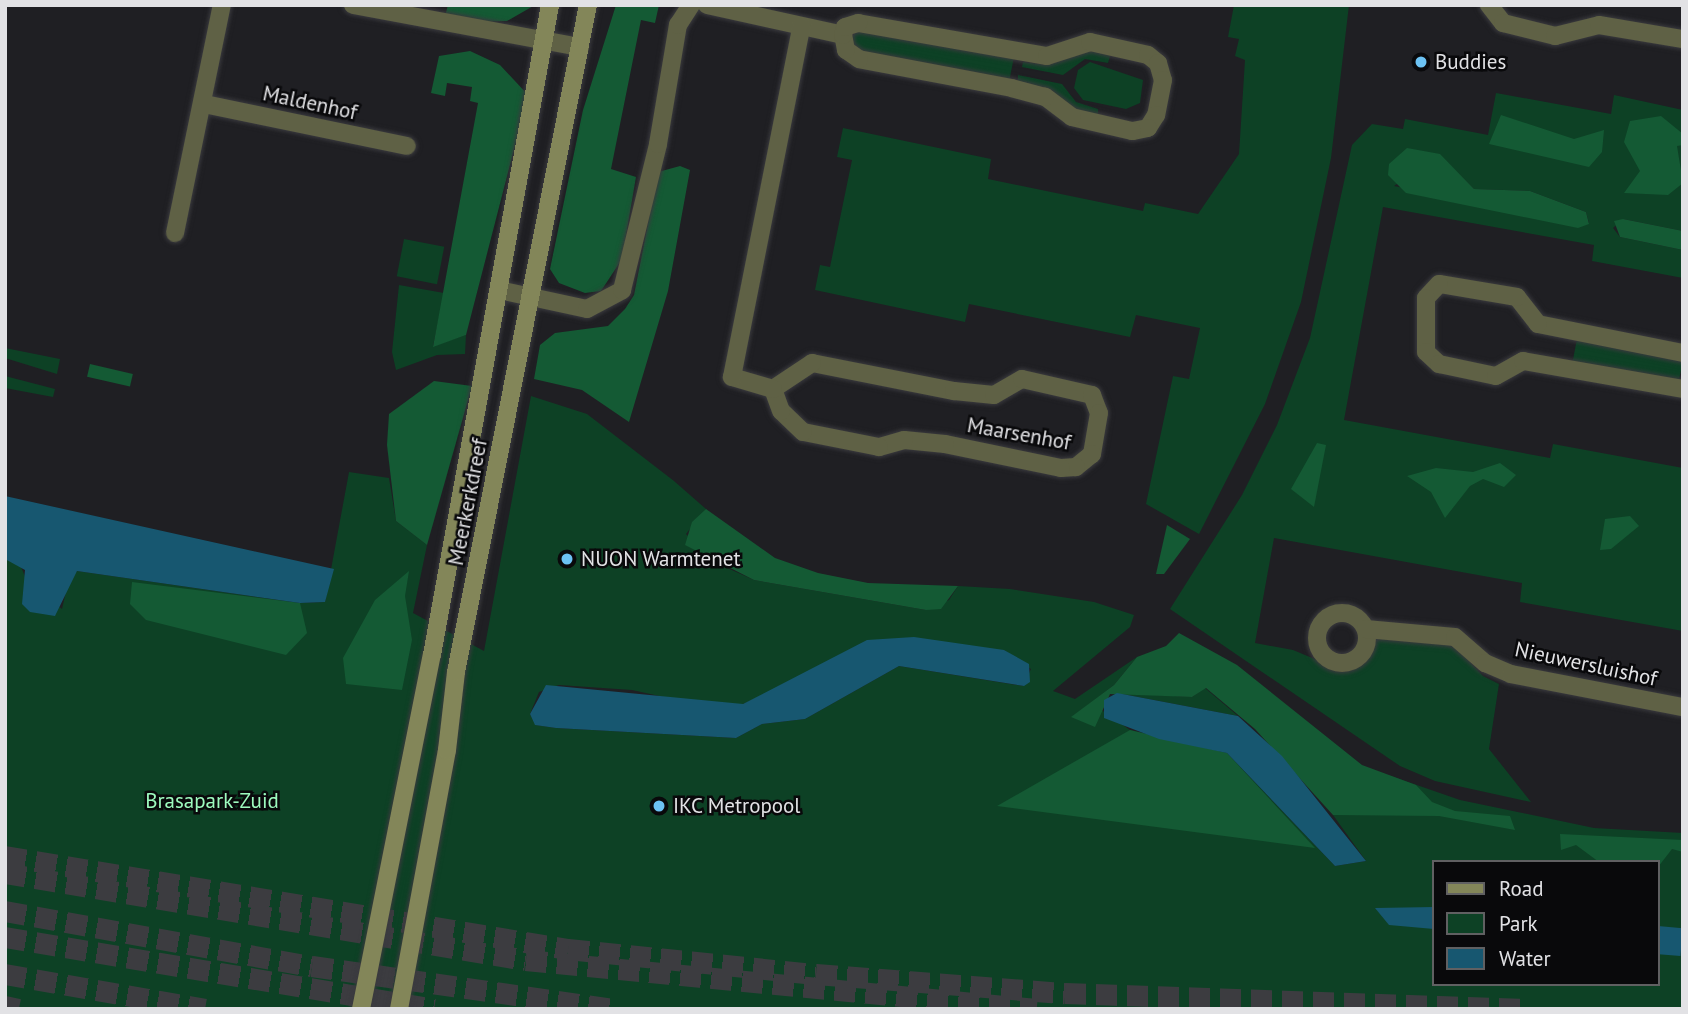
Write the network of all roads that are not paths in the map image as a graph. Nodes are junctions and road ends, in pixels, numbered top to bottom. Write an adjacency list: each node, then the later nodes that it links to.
1 (222, 5): 14 (street)
2 (353, 5): 11 (street)
3 (550, 5): 11 (street, Meerkerkdreef)
4 (588, 5): 13 (street, Meerkerkdreef)
5 (691, 5): 18 (street)
6 (707, 5): 9 (street)
7 (776, 5): 9 (street)
8 (1489, 5): 12 (street)
9 (792, 25): 10 (street); 20 (street)
10 (843, 35): 10 (street)
11 (543, 39): 13 (street); 17 (street, Meerkerkdreef)
12 (1683, 39)
13 (580, 47): 18 (street, Meerkerkdreef)
14 (204, 104): 15 (street, Maldenhof); 16 (street)
15 (407, 146)
16 (175, 233)
17 (499, 290): 18 (street); 24 (street, Meerkerkdreef)
18 (531, 298): 25 (street, Meerkerkdreef)
19 (1683, 353): 21 (street)
20 (773, 389): 20 (street, Maarsenhof)
21 (1683, 389)
22 (1366, 629): 23 (street, Nieuwersluishof)
23 (1683, 707)
24 (361, 1009)
25 (399, 1009)

